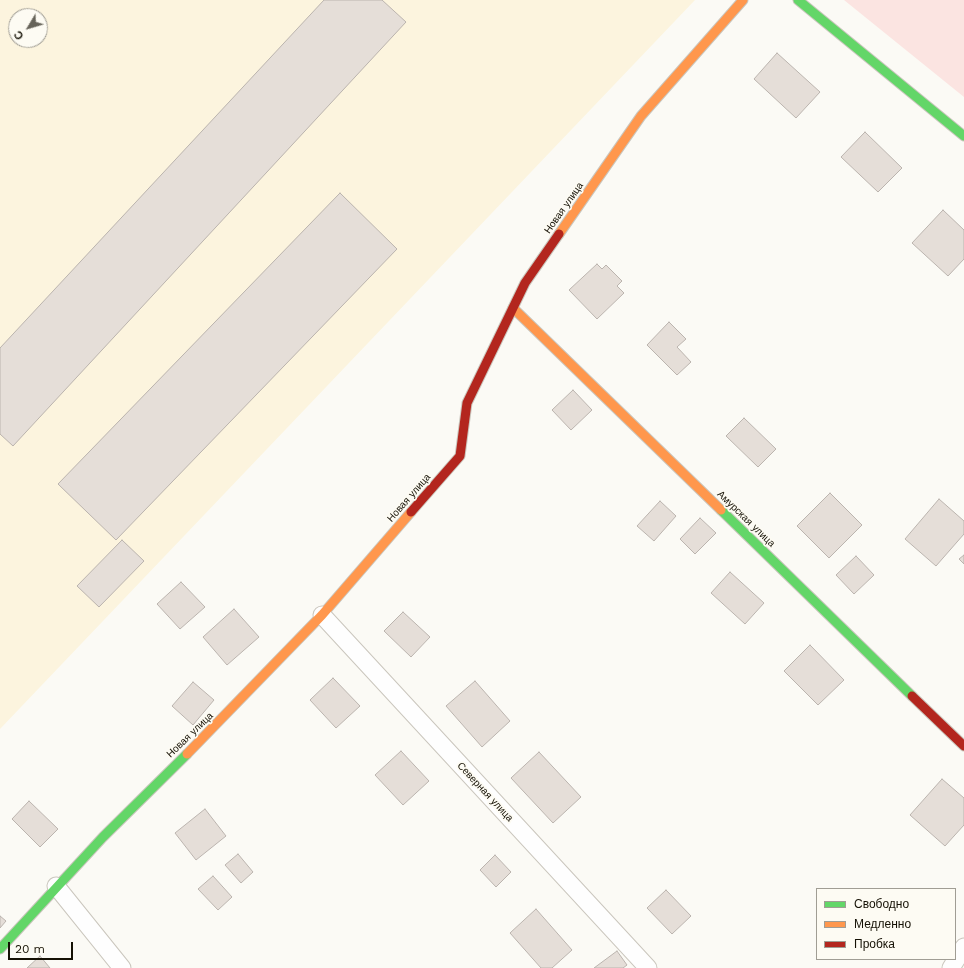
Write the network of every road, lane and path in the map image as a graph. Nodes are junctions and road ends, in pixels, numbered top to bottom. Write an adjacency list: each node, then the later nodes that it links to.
1 (743, 0): 4 (street, Новая улица)
2 (798, 0): 3 (street)
3 (964, 136)
4 (513, 308): 5 (street, Новая улица); 6 (street, Амурская улица)
5 (322, 615): 7 (street, Новая улица); 12 (street, Северная улица)
6 (964, 746)
7 (56, 886): 9 (street, Новая улица); 11 (street)
8 (964, 947): 10 (street)
9 (0, 949)
10 (956, 960)
11 (122, 968)
12 (648, 968)

